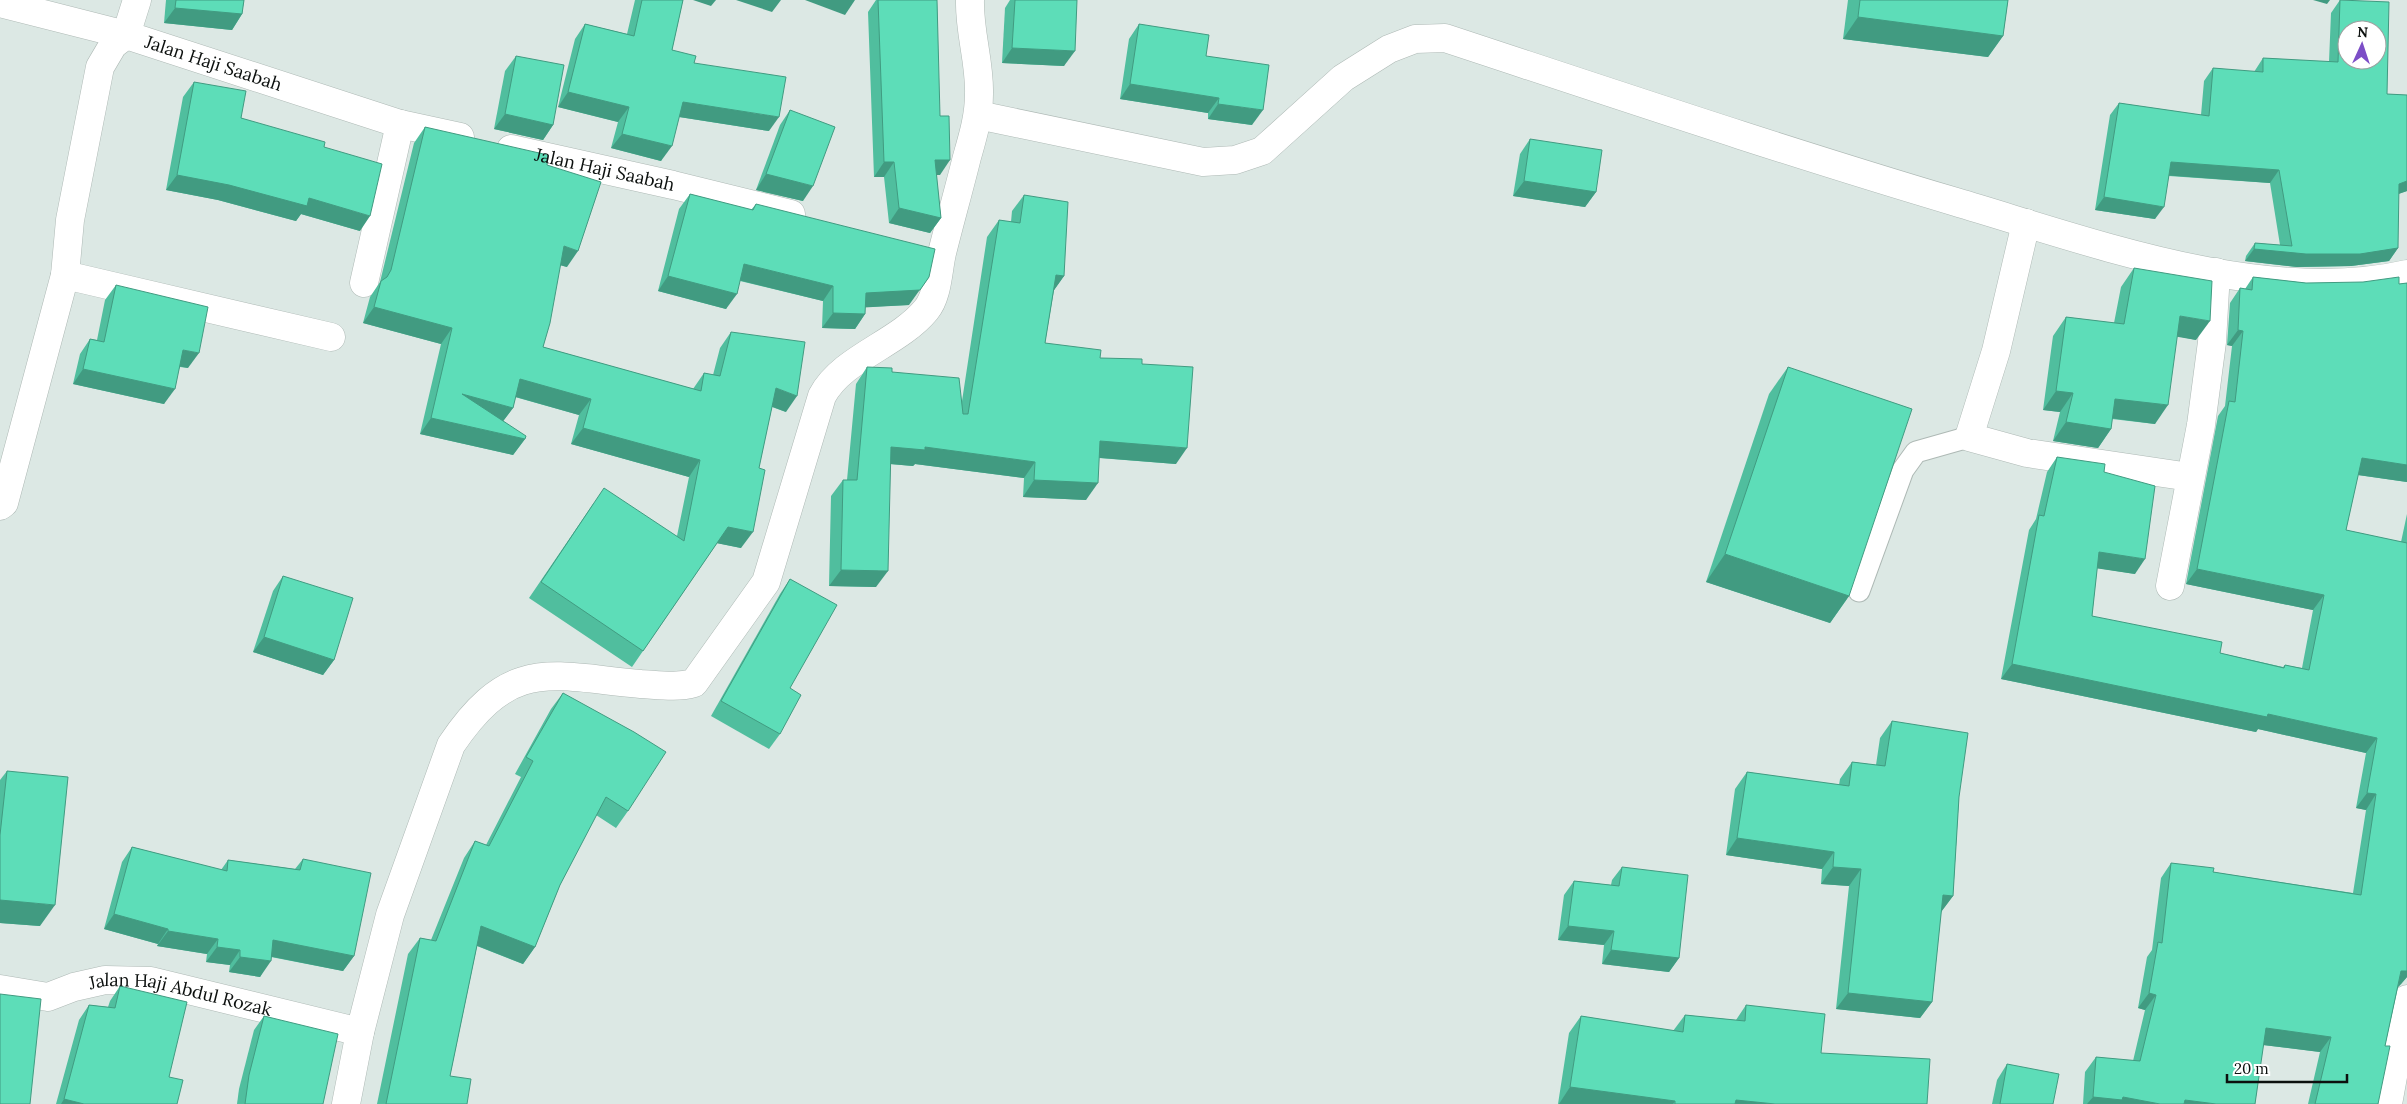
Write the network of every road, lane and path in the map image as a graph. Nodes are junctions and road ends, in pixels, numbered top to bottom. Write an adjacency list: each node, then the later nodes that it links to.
1 (137, 0): 4 (street)
2 (970, 0): 5 (street)
3 (0, 3): 4 (street, Jalan Haji Saabah)
4 (126, 35): 6 (street, Jalan Haji Saabah); 13 (street)
5 (978, 114): 8 (street); 10 (street)
6 (400, 124): 7 (street, Jalan Haji Saabah); 14 (street)
7 (818, 221)
8 (2026, 223): 11 (street); 16 (street)
9 (914, 245): 10 (street)
10 (942, 252): 23 (street)
11 (2216, 272): 12 (street); 17 (street)
12 (2407, 274)
13 (65, 275): 15 (street); 18 (street)
14 (364, 283)
15 (331, 337)
16 (1969, 437): 17 (street); 20 (lane)
17 (2190, 477): 19 (street)
18 (0, 506)
19 (2170, 586)
20 (1859, 591)
21 (0, 990): 23 (street, Jalan Haji Abdul Rozak)
22 (2407, 999): 25 (street)
23 (360, 1032): 24 (street)
24 (346, 1104)
25 (2388, 1104)

